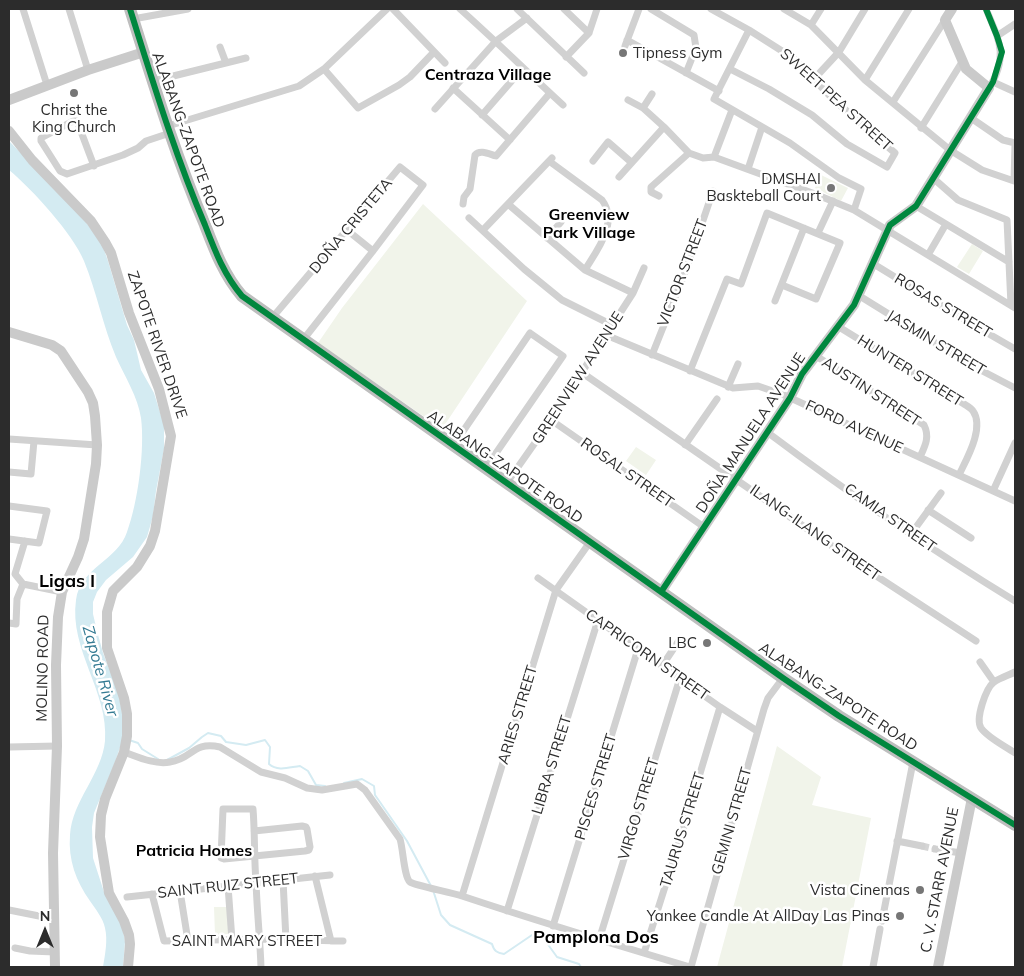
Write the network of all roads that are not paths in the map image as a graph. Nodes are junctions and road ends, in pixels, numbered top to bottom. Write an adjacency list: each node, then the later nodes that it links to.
1 (22, 9): 47 (street)
2 (69, 9): 41 (street)
3 (188, 9): 20 (street)
4 (388, 9): 39 (street)
5 (393, 9): 31 (street)
6 (460, 9): 28 (street)
7 (517, 9): 21 (street)
8 (564, 9): 26 (street)
9 (598, 9): 26 (street)
10 (639, 9): 43 (street)
11 (651, 9): 19 (street)
12 (710, 9): 25 (street, SWEET PEA STREET)
13 (784, 9): 24 (street)
14 (821, 9): 24 (street)
15 (865, 9): 32 (street)
16 (909, 9): 45 (street)
17 (952, 9): 22 (main road)
18 (986, 9): 27 (street)
19 (664, 12): 43 (street)
20 (132, 14): 30 (highway, ALABANG-ZAPOTE ROAD)
21 (527, 18): 28 (street); 33 (street)
22 (945, 20): 35 (main road); 56 (street)
23 (1015, 24): 27 (street)
24 (811, 25): 32 (street)
25 (749, 30): 40 (street); 44 (street, SWEET PEA STREET)
26 (589, 33): 33 (street)
27 (997, 36): 48 (street)
28 (496, 41): 38 (street); 49 (street)
29 (220, 46): 36 (street)
30 (144, 52): 41 (main road); 46 (highway, ALABANG-ZAPOTE ROAD)
31 (434, 52): 37 (street); 39 (street)
32 (839, 52): 44 (street); 45 (street)
33 (566, 57): 42 (street)
34 (246, 58): 36 (street)
35 (962, 62): 48 (main road); 65 (street)
36 (226, 63): 46 (street)
37 (444, 63)
38 (523, 68): 52 (street); 61 (street)
39 (324, 69): 66 (street)
40 (730, 69): 44 (street, SWEET PEA STREET); 50 (street)
41 (88, 70): 47 (main road)
42 (584, 73)
43 (686, 73): 50 (street)
44 (814, 79)
45 (865, 80): 56 (street)
46 (153, 81): 66 (highway, ALABANG-ZAPOTE ROAD)
47 (47, 85): 54 (main road)
48 (991, 85): 51 (street); 62 (main road, DOÑA MANUELA AVENUE)
49 (453, 88): 59 (street); 61 (street)
50 (719, 91): 60 (street)
51 (1015, 92)
52 (550, 93): 57 (street); 68 (street)
53 (652, 94): 58 (street)
54 (9, 99)
55 (628, 100): 58 (street)
56 (893, 102): 65 (street)
57 (563, 105)
58 (643, 108): 63 (street)
59 (436, 109)
60 (732, 110): 64 (street); 72 (street)
61 (482, 115): 68 (street)
62 (971, 118): 69 (street); 70 (main road, DOÑA MANUELA AVENUE)
63 (664, 127): 71 (street); 74 (street)
64 (762, 127): 76 (street); 85 (street)
65 (921, 128): 70 (street)
66 (169, 130): 75 (street); 106 (highway, ALABANG-ZAPOTE ROAD)
67 (9, 131): 169 (main road, ZAPOTE RIVER DRIVE)
68 (510, 140): 82 (street)
69 (1015, 144): 70 (street)
70 (950, 150): 78 (main road, DOÑA MANUELA AVENUE)
71 (689, 153): 72 (street); 80 (street)
72 (714, 157): 76 (street)
73 (593, 161): 74 (street)
74 (631, 162): 77 (street)
75 (94, 166): 75 (street)
76 (748, 169): 81 (street)
77 (619, 177)
78 (933, 178): 84 (main road, DOÑA MANUELA AVENUE); 97 (street)
79 (713, 191): 113 (street, VICTOR STREET)
80 (659, 196)
81 (833, 201): 85 (street); 93 (street)
82 (463, 204)
83 (508, 204): 91 (street); 94 (street); 100 (street)
84 (916, 206): 88 (street); 92 (main road, DOÑA MANUELA AVENUE)
85 (854, 210): 92 (street)
86 (469, 218): 91 (street)
87 (561, 222): 94 (street)
88 (946, 224): 96 (street); 97 (street)
89 (804, 228): 93 (street); 101 (street); 116 (street)
90 (347, 230): 95 (street); 95 (street, DOÑA CRISTETA); 106 (street, DOÑA CRISTETA)
91 (483, 230): 107 (street)
92 (887, 230): 96 (street); 98 (main road, DOÑA MANUELA AVENUE)
93 (818, 233): 101 (street)
94 (547, 238): 100 (street)
95 (373, 251): 111 (street, DOÑA CRISTETA)
96 (928, 255): 105 (street)
97 (1009, 262): 105 (street)
98 (872, 263): 103 (main road, DOÑA MANUELA AVENUE); 112 (street, ROSAS STREET)
99 (644, 268): 102 (street, GREENVIEW AVENUE)
100 (585, 270): 102 (street)
101 (782, 285): 104 (street)
102 (633, 293): 107 (street, GREENVIEW AVENUE)
103 (858, 295): 108 (main road, DOÑA MANUELA AVENUE); 119 (street, JASMIN STREET)
104 (775, 301)
105 (1013, 306)
106 (272, 318): 111 (highway, ALABANG-ZAPOTE ROAD)
107 (612, 325): 110 (street, GREENVIEW AVENUE)
108 (839, 327): 114 (main road, DOÑA MANUELA AVENUE); 133 (street, HUNTER STREET)
109 (9, 332): 127 (main road, MOLINO ROAD)
110 (606, 335): 113 (street, FORD AVENUE); 117 (street, GREENVIEW AVENUE)
111 (303, 340): 129 (highway, ALABANG-ZAPOTE ROAD)
112 (1015, 348)
113 (652, 355): 116 (street, FORD AVENUE)
114 (816, 356): 120 (main road, DOÑA MANUELA AVENUE); 130 (street, AUSTIN STREET)
115 (738, 364): 118 (street)
116 (690, 371): 118 (street, FORD AVENUE)
117 (581, 372): 122 (street, GREENVIEW AVENUE); 128 (street, ILANG-ILANG STREET)
118 (728, 387): 120 (street, FORD AVENUE)
119 (1015, 388)
120 (790, 398): 123 (main road, DOÑA MANUELA AVENUE); 130 (street, FORD AVENUE)
121 (716, 399): 128 (street)
122 (551, 420): 135 (street, GREENVIEW AVENUE); 141 (street, ROSAL STREET)
123 (767, 432): 134 (main road, DOÑA MANUELA AVENUE); 142 (street, CAMIA STREET)
124 (9, 439): 125 (street)
125 (34, 441): 127 (street); 132 (street)
126 (1015, 443): 136 (street)
127 (97, 445): 151 (main road, MOLINO ROAD)
128 (685, 445): 134 (street, ILANG-ILANG STREET)
129 (453, 446): 131 (highway, ALABANG-ZAPOTE ROAD); 131 (street)
130 (920, 457): 133 (street, FORD AVENUE)
131 (485, 469): 135 (highway, ALABANG-ZAPOTE ROAD)
132 (9, 472)
133 (959, 475): 136 (street, FORD AVENUE)
134 (736, 478): 141 (main road, DOÑA MANUELA AVENUE); 157 (street, ILANG-ILANG STREET)
135 (506, 484): 146 (highway, ALABANG-ZAPOTE ROAD)
136 (993, 491): 138 (street, FORD AVENUE)
137 (941, 493): 140 (street)
138 (1015, 501)
139 (9, 506): 145 (street)
140 (928, 510): 142 (street); 143 (street)
141 (704, 527): 152 (main road, DOÑA MANUELA AVENUE)
142 (911, 534): 153 (street, CAMIA STREET)
143 (971, 538)
144 (9, 539): 145 (street)
145 (26, 541): 147 (street)
146 (590, 542): 150 (street, ARIES STREET); 152 (highway, ALABANG-ZAPOTE ROAD)
147 (12, 574): 149 (street)
148 (538, 578): 150 (street, CAPRICORN STREET)
149 (23, 584): 151 (street); 155 (street)
150 (556, 590): 154 (street, CAPRICORN STREET); 187 (street, ARIES STREET)
151 (62, 592): 167 (main road, MOLINO ROAD)
152 (660, 592): 163 (highway, ALABANG-ZAPOTE ROAD)
153 (1015, 601)
154 (598, 620): 158 (street, CAPRICORN STREET); 190 (street, LIBRA STREET)
155 (9, 623)
156 (680, 639): 160 (street)
157 (976, 641)
158 (638, 649): 160 (street, CAPRICORN STREET); 192 (street, PISCES STREET)
159 (980, 662): 164 (street)
160 (662, 666): 162 (street, CAPRICORN STREET)
161 (1015, 672): 164 (street)
162 (680, 678): 165 (street, CAPRICORN STREET); 196 (street, VIRGO STREET)
163 (783, 678): 166 (street, GEMINI STREET); 171 (highway, ALABANG-ZAPOTE ROAD)
164 (994, 682): 170 (street)
165 (720, 706): 166 (street, CAPRICORN STREET); 202 (street, TAURUS STREET)
166 (757, 731): 206 (street, GEMINI STREET)
167 (57, 746): 168 (street); 191 (main road, MOLINO ROAD)
168 (9, 747)
169 (124, 751): 187 (street); 204 (main road, ZAPOTE RIVER DRIVE)
170 (1015, 753)
171 (913, 762): 172 (highway, ALABANG-ZAPOTE ROAD); 175 (street)
172 (972, 798): 173 (highway, ALABANG-ZAPOTE ROAD); 178 (main road, C. V. STARR AVENUE)
173 (1015, 825)
174 (254, 830): 179 (street); 179 (street); 179 (street)
175 (897, 841): 176 (street); 207 (street)
176 (922, 846)
177 (935, 849): 178 (street)
178 (960, 854): 208 (main road, C. V. STARR AVENUE)
179 (255, 856): 183 (street)
180 (330, 875): 181 (street, SAINT RUIZ STREET)
181 (315, 876): 182 (street, SAINT RUIZ STREET); 198 (street)
182 (283, 880): 183 (street, SAINT RUIZ STREET); 195 (street)
183 (256, 883): 184 (street, SAINT RUIZ STREET); 193 (street)
184 (228, 886): 185 (street, SAINT RUIZ STREET); 194 (street)
185 (180, 891): 186 (street, SAINT RUIZ STREET); 197 (street)
186 (152, 894): 188 (street, SAINT RUIZ STREET); 197 (street, SAINT MARY STREET)
187 (462, 896): 190 (street)
188 (127, 897)
189 (9, 910): 191 (street)
190 (507, 911): 192 (street)
191 (54, 919): 201 (main road, MOLINO ROAD)
192 (553, 926): 196 (street)
193 (260, 939): 194 (street, SAINT MARY STREET); 195 (street, SAINT MARY STREET); 205 (street)
194 (232, 940): 197 (street, SAINT MARY STREET)
195 (286, 940): 198 (street, SAINT MARY STREET)
196 (599, 940): 202 (street)
197 (188, 941)
198 (331, 941): 199 (street, SAINT MARY STREET)
199 (343, 941)
200 (15, 948): 201 (street)
201 (55, 952): 203 (main road, MOLINO ROAD)
202 (644, 953): 206 (street)
203 (55, 967)
204 (128, 967)
205 (262, 967)
206 (690, 967)
207 (873, 967)
208 (938, 967)

